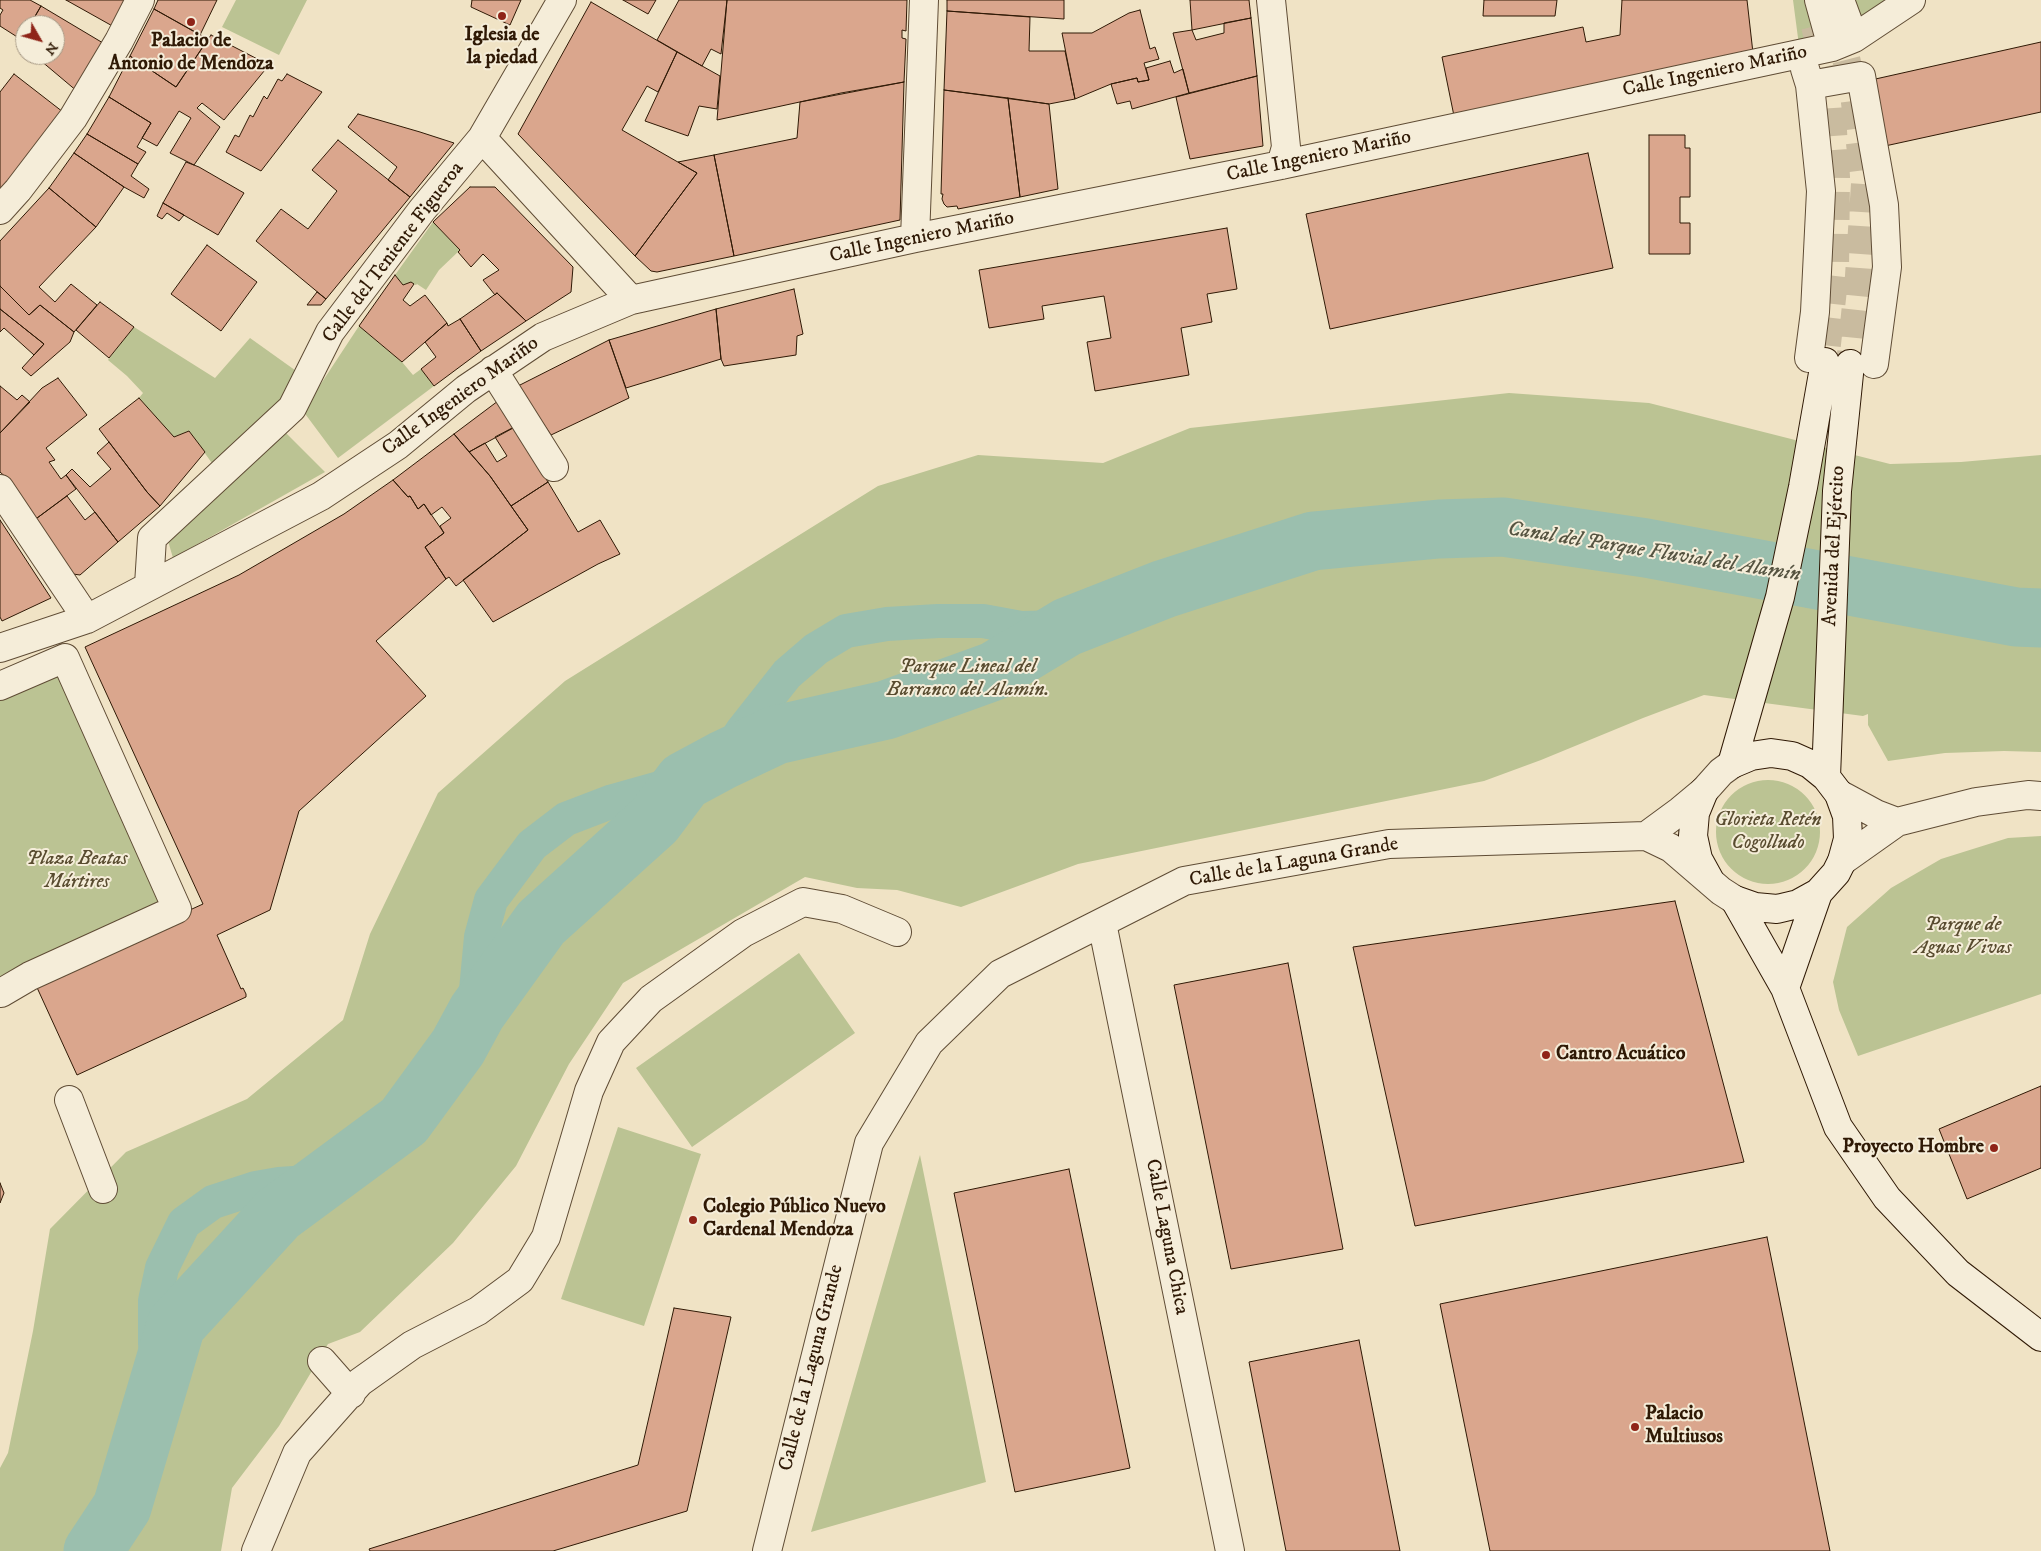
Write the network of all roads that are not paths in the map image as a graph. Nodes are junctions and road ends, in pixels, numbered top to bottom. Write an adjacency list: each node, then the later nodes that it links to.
1 (140, 0): 13 (street)
2 (562, 0): 11 (street, Calle del Teniente Figueroa)
3 (924, 0): 14 (street)
4 (1271, 0): 12 (street)
5 (1819, 0): 8 (street)
6 (1840, 0): 8 (street)
7 (1911, 0): 8 (street, Calle Ingeniero Mariño)
8 (1843, 43): 9 (street, Calle Ingeniero Mariño)
9 (1800, 53): 10 (street); 12 (street, Calle Ingeniero Mariño)
10 (1810, 85): 16 (street); 16 (street)
11 (482, 138): 15 (street); 20 (street, Calle del Teniente Figueroa)
12 (1281, 165): 14 (street, Calle Ingeniero Mariño)
13 (0, 210)
14 (915, 238): 15 (street, Calle Ingeniero Mariño)
15 (631, 300): 17 (street, Calle Ingeniero Mariño)
16 (1840, 362): 26 (street, Avenida del Ejército); 27 (street, Avenida del Ejército)
17 (494, 370): 18 (street); 20 (street, Calle Ingeniero Mariño)
18 (554, 467)
19 (0, 489): 21 (street)
20 (149, 585): 21 (street, Calle Ingeniero Mariño)
21 (86, 619): 22 (street, Calle Ingeniero Mariño)
22 (46, 633): 23 (street, Calle Ingeniero Mariño); 24 (street)
23 (0, 648)
24 (56, 662): 25 (street); 39 (street)
25 (0, 686)
26 (1732, 764): 27 (street); 28 (street)
27 (1833, 786): 30 (street); 32 (street)
28 (1704, 790): 31 (street); 33 (street)
29 (2041, 796): 30 (street)
30 (1897, 822): 32 (street)
31 (1646, 836): 33 (street, Calle de la Laguna Grande); 36 (street, Calle de la Laguna Grande)
32 (1842, 862): 34 (street)
33 (1709, 879): 35 (street)
34 (1818, 893): 35 (street); 38 (street)
35 (1735, 900): 38 (street)
36 (1102, 923): 46 (street, Calle de la Laguna Grande); 47 (street, Calle Laguna Chica)
37 (897, 932): 44 (street)
38 (1785, 988): 42 (street)
39 (1, 993)
40 (69, 1100): 41 (street)
41 (102, 1189)
42 (2041, 1337)
43 (322, 1360): 44 (street)
44 (351, 1394): 45 (street)
45 (256, 1551)
46 (766, 1551)
47 (1230, 1551)

